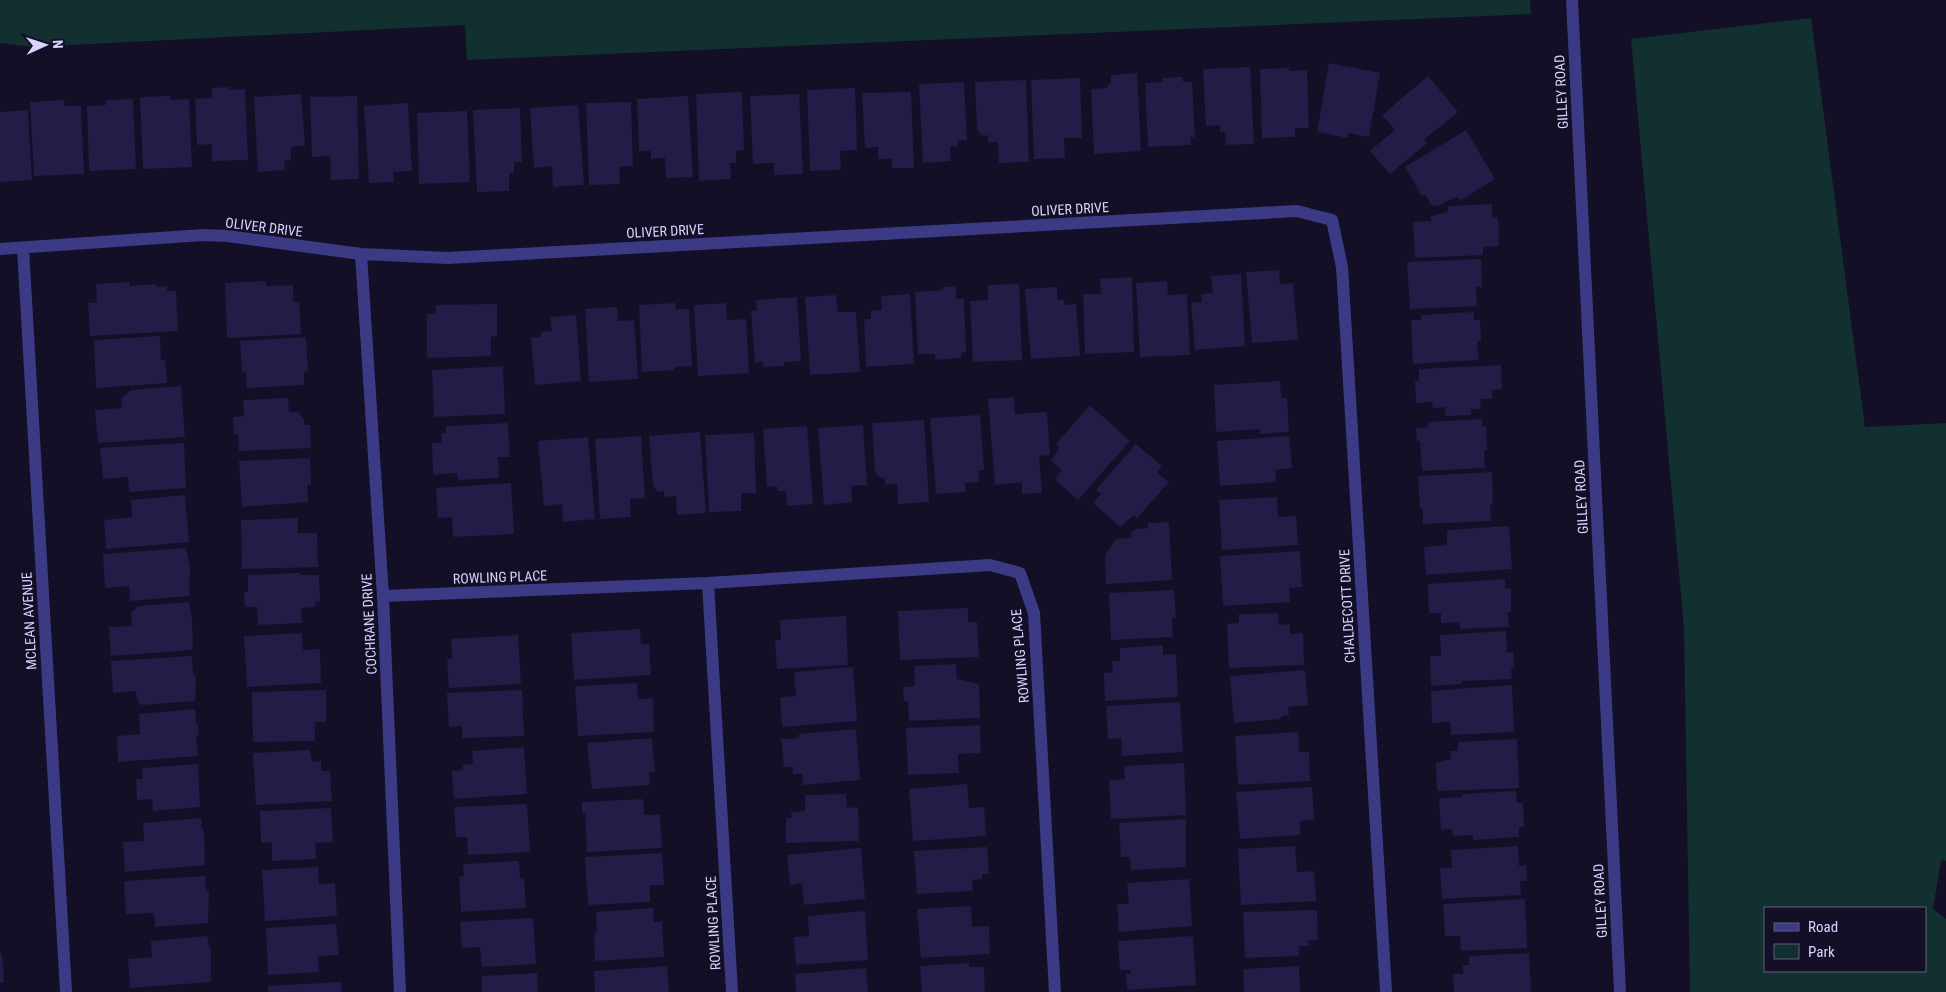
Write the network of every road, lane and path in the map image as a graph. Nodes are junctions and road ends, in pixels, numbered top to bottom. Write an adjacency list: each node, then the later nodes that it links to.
1 (1572, 0): 13 (street, GILLEY ROAD)
2 (1332, 220): 5 (street, OLIVER DRIVE); 12 (street, CHALDECOTT DRIVE)
3 (23, 248): 4 (street, OLIVER DRIVE); 5 (street, OLIVER DRIVE); 8 (street, MCLEAN AVENUE)
4 (0, 249)
5 (361, 254): 7 (street, COCHRANE DRIVE)
6 (708, 583): 7 (street, ROWLING PLACE); 10 (street, ROWLING PLACE); 11 (street, ROWLING PLACE)
7 (383, 596): 9 (street, COCHRANE DRIVE)
8 (66, 992)
9 (400, 992)
10 (732, 992)
11 (1055, 992)
12 (1386, 992)
13 (1620, 992)

